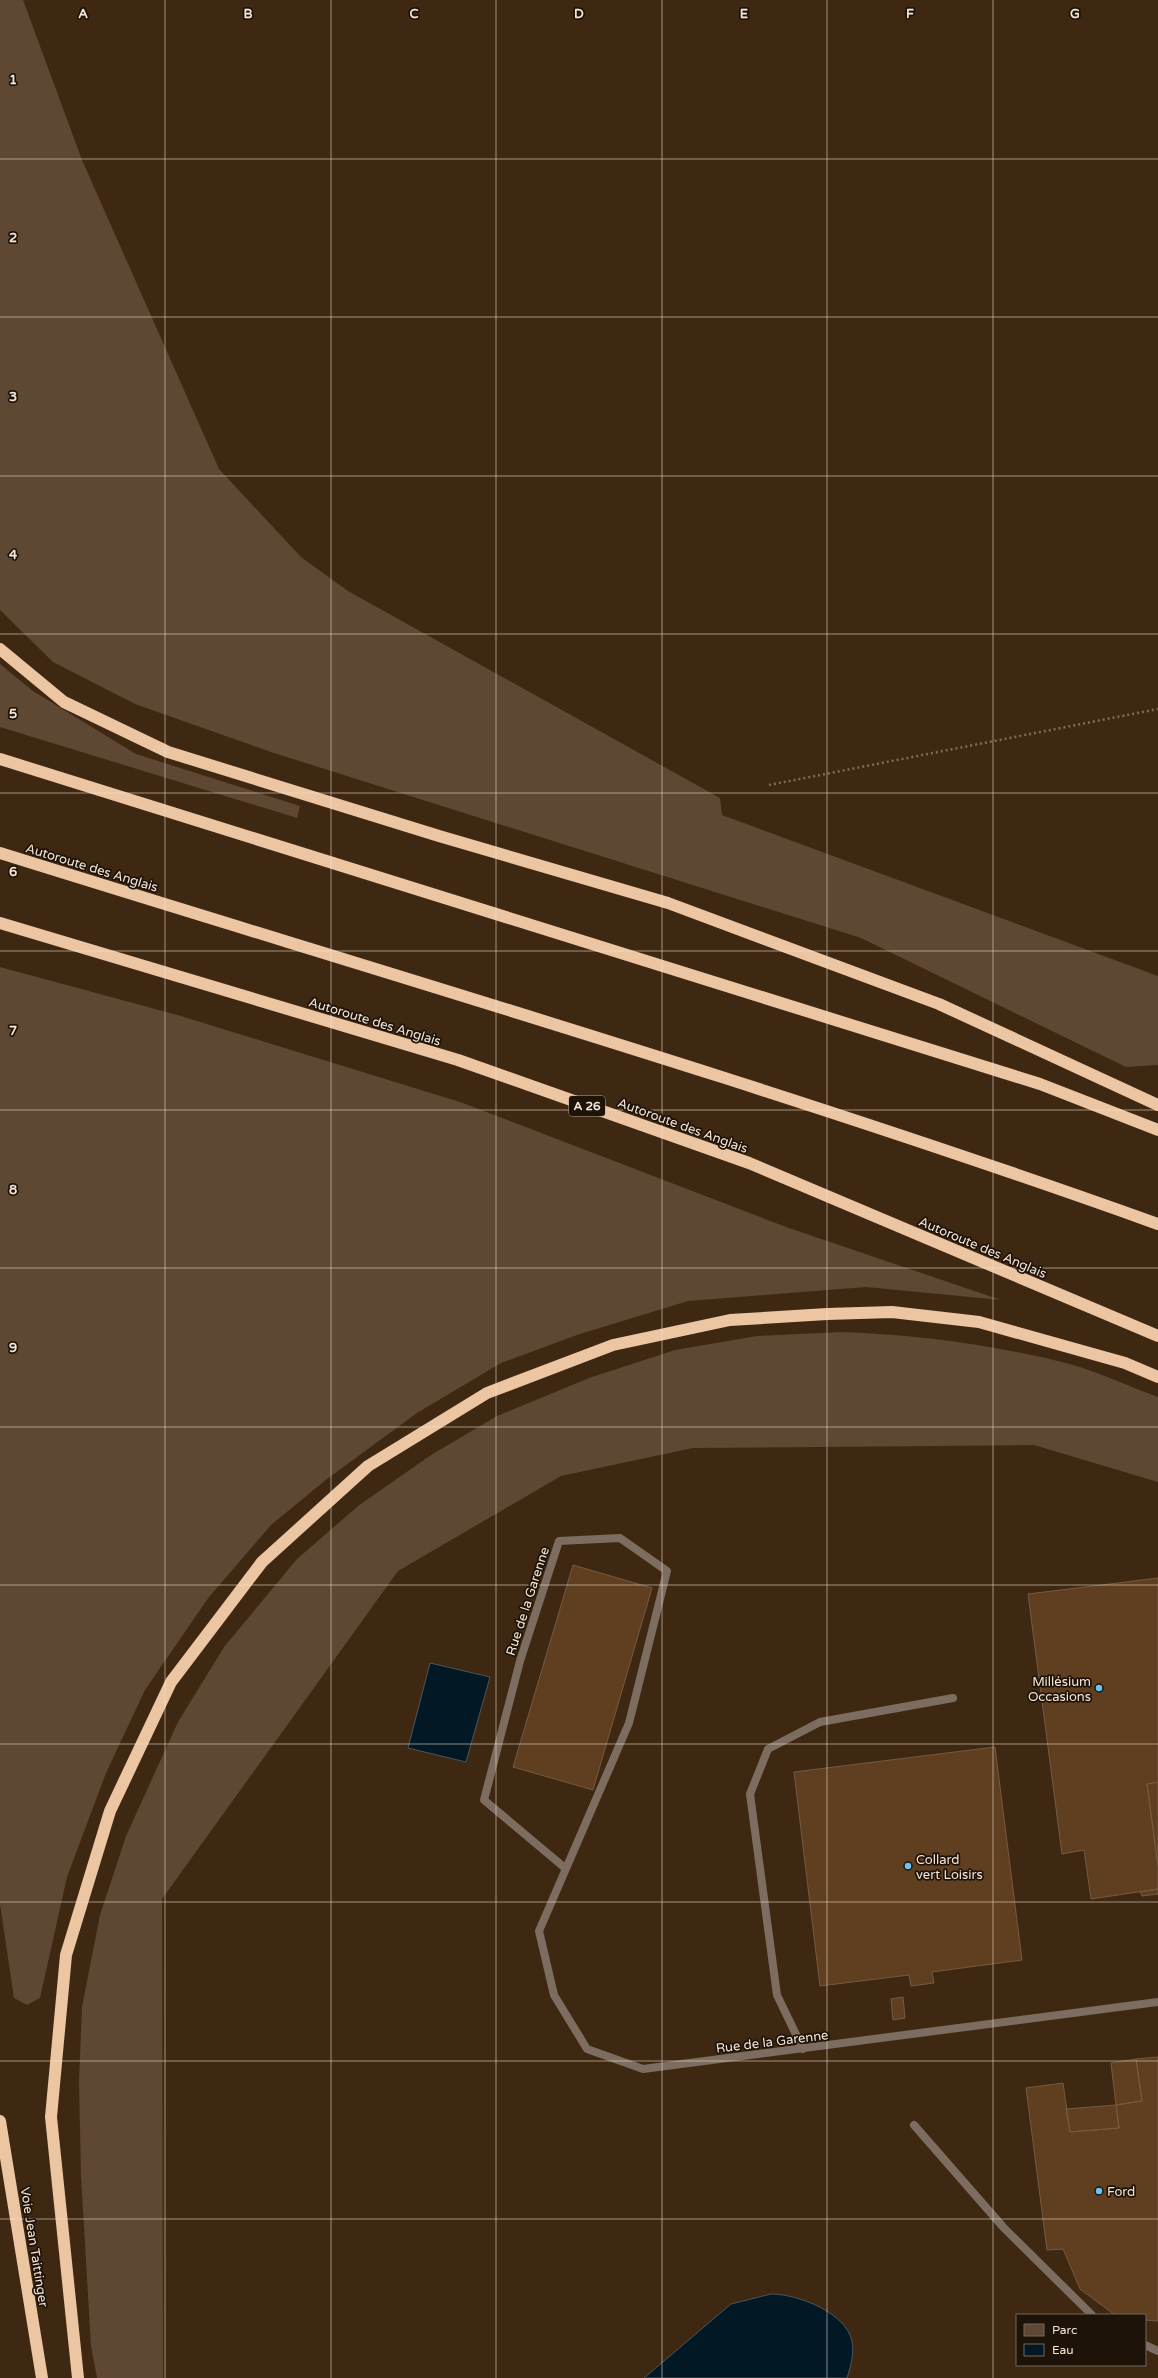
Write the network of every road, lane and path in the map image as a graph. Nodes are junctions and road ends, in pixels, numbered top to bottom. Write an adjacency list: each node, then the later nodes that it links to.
1 (0, 649): 7 (highway)
2 (1158, 709): 4 (path)
3 (0, 759): 8 (highway)
4 (769, 785)
5 (0, 853): 9 (highway, Autoroute des Anglais)
6 (0, 923): 10 (highway, Autoroute des Anglais / A 26)
7 (1158, 1105)
8 (1158, 1130)
9 (1158, 1224)
10 (1158, 1336)
11 (1158, 1377): 22 (highway)
12 (953, 1698): 15 (lane)
13 (565, 1868): 13 (lane, Rue de la Garenne); 15 (lane, Rue de la Garenne)
14 (1158, 2002): 15 (lane, Rue de la Garenne)
15 (803, 2049)
16 (0, 2121): 21 (highway, Voie Jean Taittinger)
17 (914, 2124): 18 (lane)
18 (1091, 2314)
19 (1146, 2345): 20 (lane)
20 (1158, 2351)
21 (42, 2378)
22 (78, 2378)

